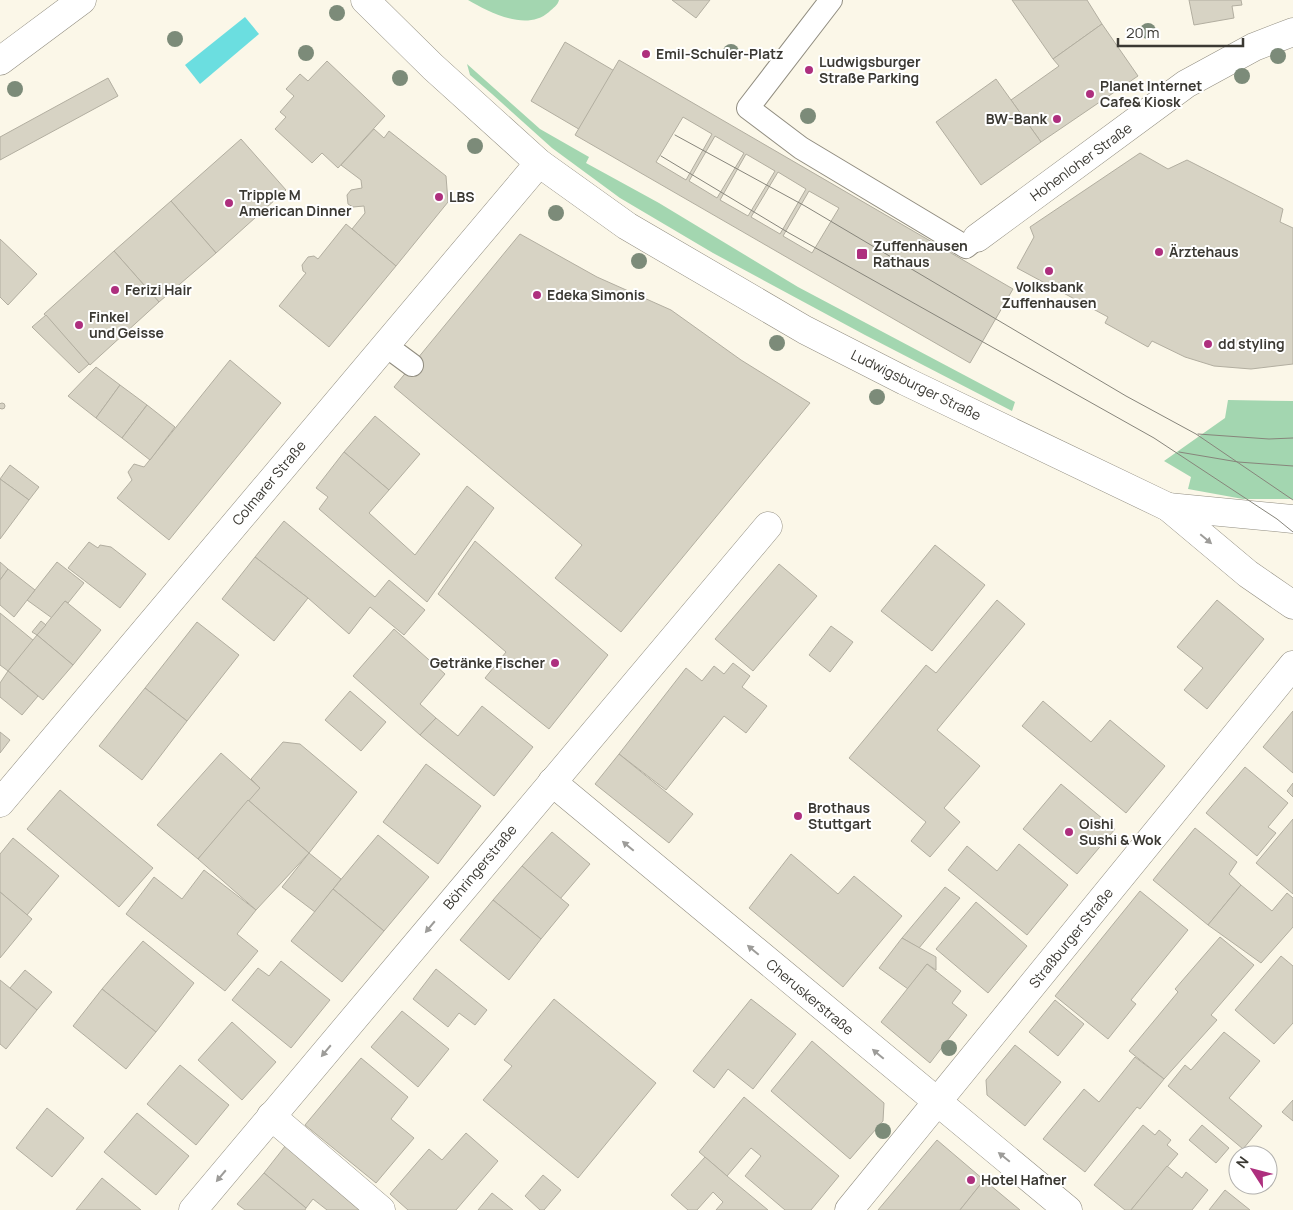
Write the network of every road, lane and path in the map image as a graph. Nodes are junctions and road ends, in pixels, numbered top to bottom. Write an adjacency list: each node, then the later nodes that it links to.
1 (82, 0): 5 (street)
2 (365, 0): 6 (street)
3 (831, 0): 7 (lane)
4 (1293, 32): 7 (street, Hohenloher Straße)
5 (0, 61)
6 (539, 163): 8 (street, Colmarer Straße); 10 (street, Ludwigsburger Straße)
7 (977, 238)
8 (385, 345): 9 (lane); 16 (street, Colmarer Straße)
9 (412, 365)
10 (1168, 508): 11 (street); 13 (street, Ludwigsburger Straße, one-way to 13)
11 (1293, 519)
12 (768, 526): 15 (street, Böhringerstraße)
13 (1293, 605)
14 (1293, 665): 17 (street, Straßburger Straße)
15 (552, 782): 17 (street, Cheruskerstraße, one-way to 15); 18 (street, Böhringerstraße, one-way to 18)
16 (0, 803)
17 (937, 1103): 21 (street, Straßburger Straße); 22 (street, Cheruskerstraße, one-way to 17)
18 (271, 1116): 19 (street, Böhringerstraße, one-way to 19); 20 (street)
19 (193, 1210)
20 (381, 1210)
21 (849, 1210)
22 (1068, 1210)

